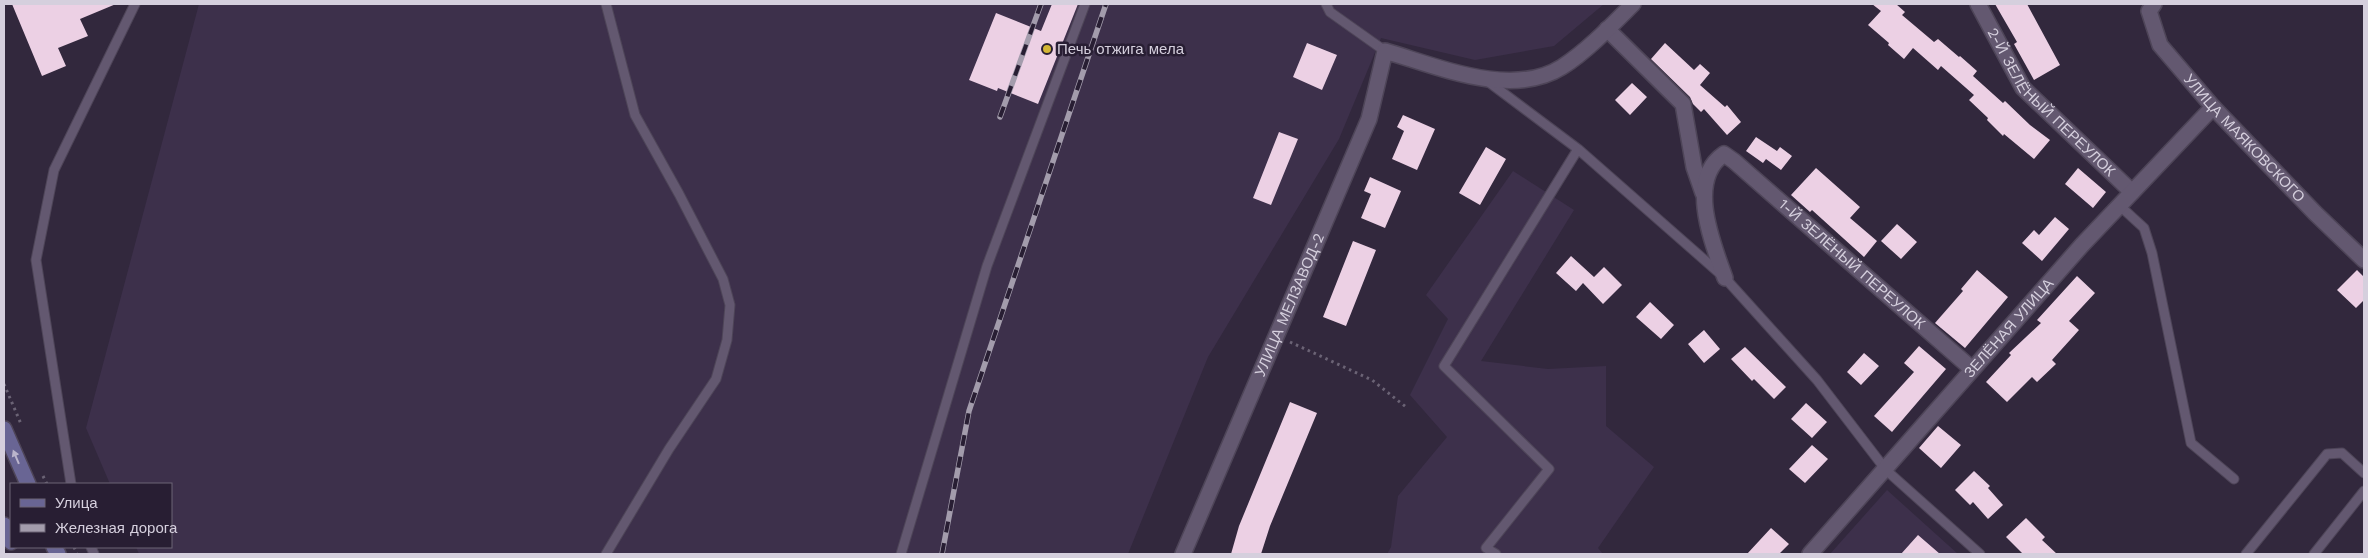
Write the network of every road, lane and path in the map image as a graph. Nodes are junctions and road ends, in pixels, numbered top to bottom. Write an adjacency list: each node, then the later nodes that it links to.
1 (135, 4): 26 (lane)
2 (606, 4): 30 (lane)
3 (1085, 4): 31 (lane)
4 (1326, 4): 9 (lane)
5 (1634, 4): 8 (street)
6 (1978, 4): 13 (street, 2-Й ЗЕЛЁНЫЙ ПЕРЕУЛОК)
7 (2154, 4): 11 (street, УЛИЦА МАЯКОВСКОГО)
8 (1608, 29): 10 (street); 14 (street)
9 (1385, 51): 10 (street); 18 (street, УЛИЦА МЕЛЗАВОД-2)
10 (1486, 80): 12 (lane)
11 (2213, 107): 13 (street, ЗЕЛЁНАЯ УЛИЦА); 16 (street, УЛИЦА МАЯКОВСКОГО)
12 (1578, 150): 17 (lane); 33 (lane)
13 (2132, 192): 15 (street, ЗЕЛЁНАЯ УЛИЦА)
14 (1705, 197): 17 (street); 19 (street, 1-Й ЗЕЛЁНЫЙ ПЕРЕУЛОК)
15 (2120, 206): 19 (street, ЗЕЛЁНАЯ УЛИЦА); 24 (lane)
16 (2364, 260)
17 (1725, 278): 22 (lane)
18 (1276, 333): 20 (path); 32 (street, УЛИЦА МЕЛЗАВОД-2)
19 (1972, 369): 22 (street, ЗЕЛЁНАЯ УЛИЦА)
20 (1406, 407)
21 (4, 429): 25 (main road, one-way to 21)
22 (1886, 470): 34 (street, ЗЕЛЁНАЯ УЛИЦА); 35 (lane)
23 (2364, 473): 36 (lane)
24 (2234, 480)
25 (28, 483)
26 (71, 483)
27 (2364, 491): 37 (lane)
28 (4, 525): 29 (main road)
29 (10, 540)
30 (606, 554)
31 (901, 554)
32 (1183, 554)
33 (1496, 554)
34 (1810, 554)
35 (1980, 554)
36 (2246, 554)
37 (2314, 554)

